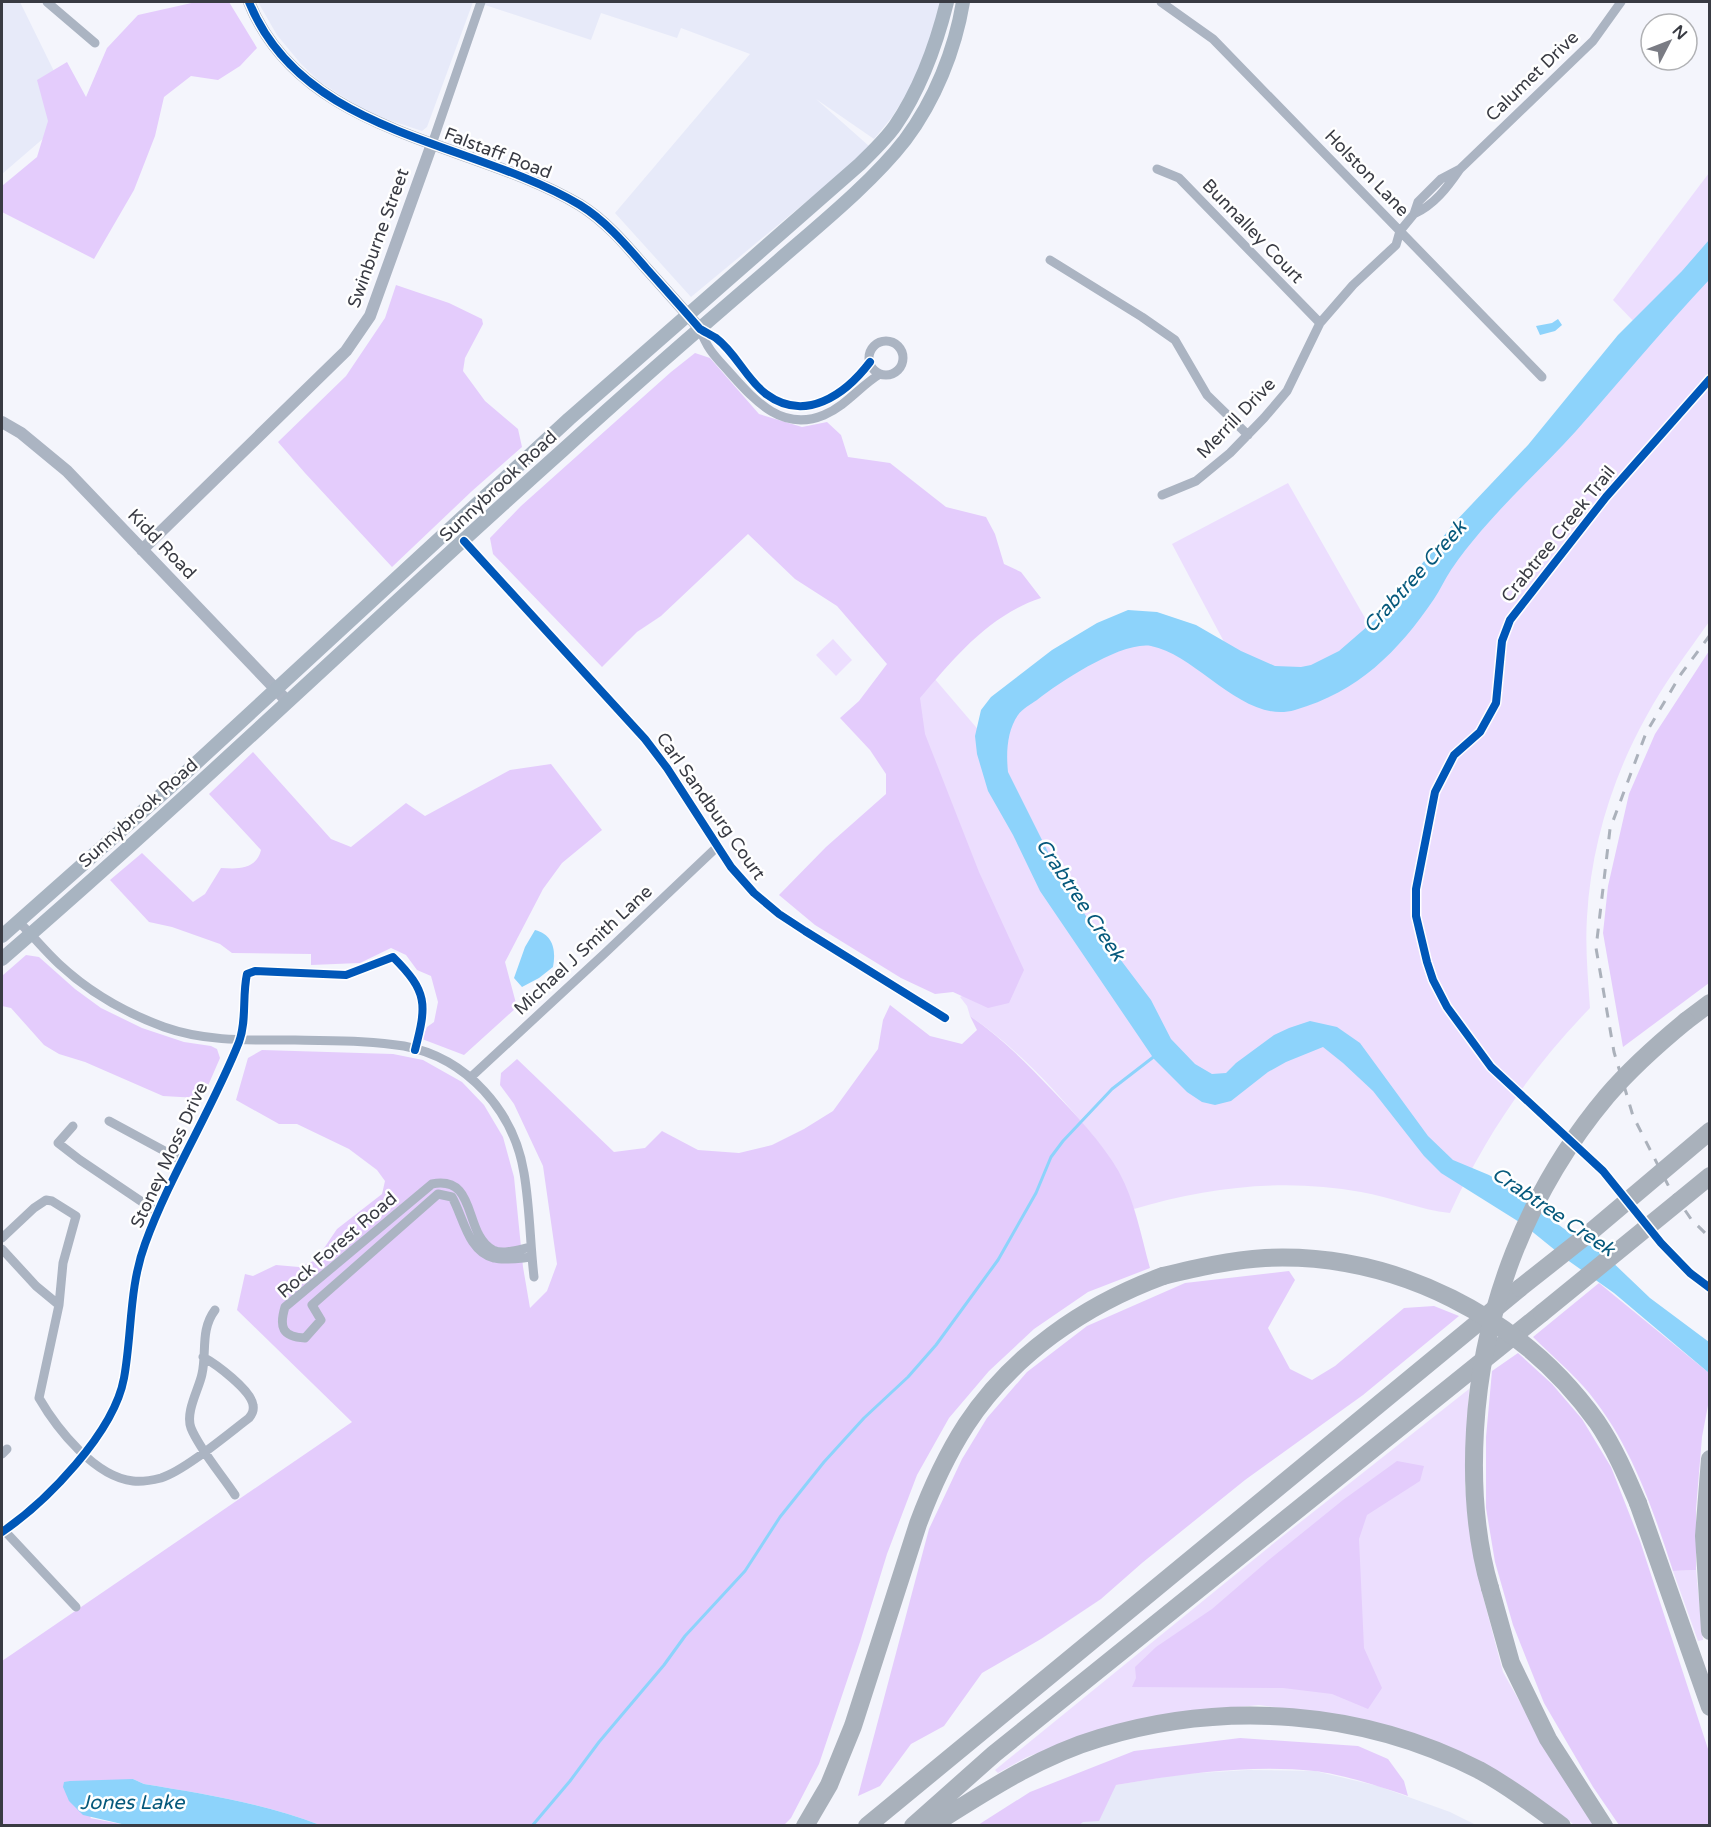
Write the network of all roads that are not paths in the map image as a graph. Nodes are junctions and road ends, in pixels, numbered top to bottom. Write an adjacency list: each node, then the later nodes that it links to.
1 (47, 2): 8 (street)
2 (249, 2): 9 (street, Falstaff Road)
3 (481, 2): 9 (street, Swinburne Street)
4 (947, 2): 13 (main road, Sunnybrook Road)
5 (963, 2): 15 (main road, Sunnybrook Road)
6 (1161, 2): 11 (street, Holston Lane)
7 (1621, 2): 11 (street, Calumet Drive)
8 (95, 43)
9 (432, 144): 13 (street, Falstaff Road); 24 (street, Swinburne Street)
10 (1157, 169): 14 (street, Bunnalley Court)
11 (1400, 231): 14 (street, Merrill Drive); 18 (street, Holston Lane)
12 (1050, 260): 20 (street)
13 (688, 315): 15 (street, Falstaff Road); 21 (main road, Sunnybrook Road)
14 (1320, 323): 20 (street, Merrill Drive)
15 (700, 329): 16 (street, Falstaff Road); 17 (street, Falstaff Road); 23 (main road, Sunnybrook Road)
16 (870, 362): 17 (street); 17 (street, Falstaff Road)
17 (880, 374)
18 (1542, 377)
19 (2, 422): 24 (street, Kidd Road)
20 (1248, 435): 22 (street, Merrill Drive)
21 (513, 472): 23 (main road); 25 (main road, Sunnybrook Road)
22 (1162, 495)
23 (464, 541): 26 (main road, Sunnybrook Road); 27 (street, Carl Sandburg Court)
24 (142, 550): 25 (street, Kidd Road)
25 (277, 688): 26 (street, Kidd Road); 28 (main road, Sunnybrook Road)
26 (288, 702): 29 (main road, Sunnybrook Road)
27 (717, 847): 33 (street, Carl Sandburg Court); 36 (street, Michael J Smith Lane)
28 (18, 921): 29 (street); 30 (main road, Sunnybrook Road)
29 (31, 934): 31 (main road, Sunnybrook Road); 34 (street)
30 (2, 936)
31 (2, 959)
32 (1710, 1003): 63 (highway, bridge)
33 (945, 1018)
34 (240, 1040): 35 (street); 35 (street); 40 (street, Stoney Moss Drive)
35 (415, 1050): 36 (street)
36 (471, 1077): 45 (street)
37 (110, 1121): 40 (street)
38 (73, 1126): 42 (street)
39 (1710, 1131): 59 (highway, bridge)
40 (183, 1161): 42 (street, Stoney Moss Drive)
41 (1710, 1176): 60 (highway, bridge)
42 (157, 1212): 51 (street, Stoney Moss Drive)
43 (2, 1238): 47 (street)
44 (2, 1249): 47 (street)
45 (531, 1252): 45 (street, Rock Forest Road); 46 (street)
46 (534, 1277)
47 (59, 1305): 51 (street)
48 (215, 1311): 49 (street)
49 (203, 1357): 50 (street); 50 (street)
50 (205, 1450): 51 (street); 53 (street)
51 (84, 1454): 54 (street, Stoney Moss Drive)
52 (1710, 1459): 56 (highway)
53 (235, 1495)
54 (2, 1530): 55 (street)
55 (75, 1607)
56 (1710, 1631)
57 (1710, 1707): 58 (highway, bridge)
58 (805, 1826)
59 (867, 1826)
60 (913, 1826)
61 (931, 1826): 62 (highway)
62 (1562, 1826)
63 (1604, 1826)

